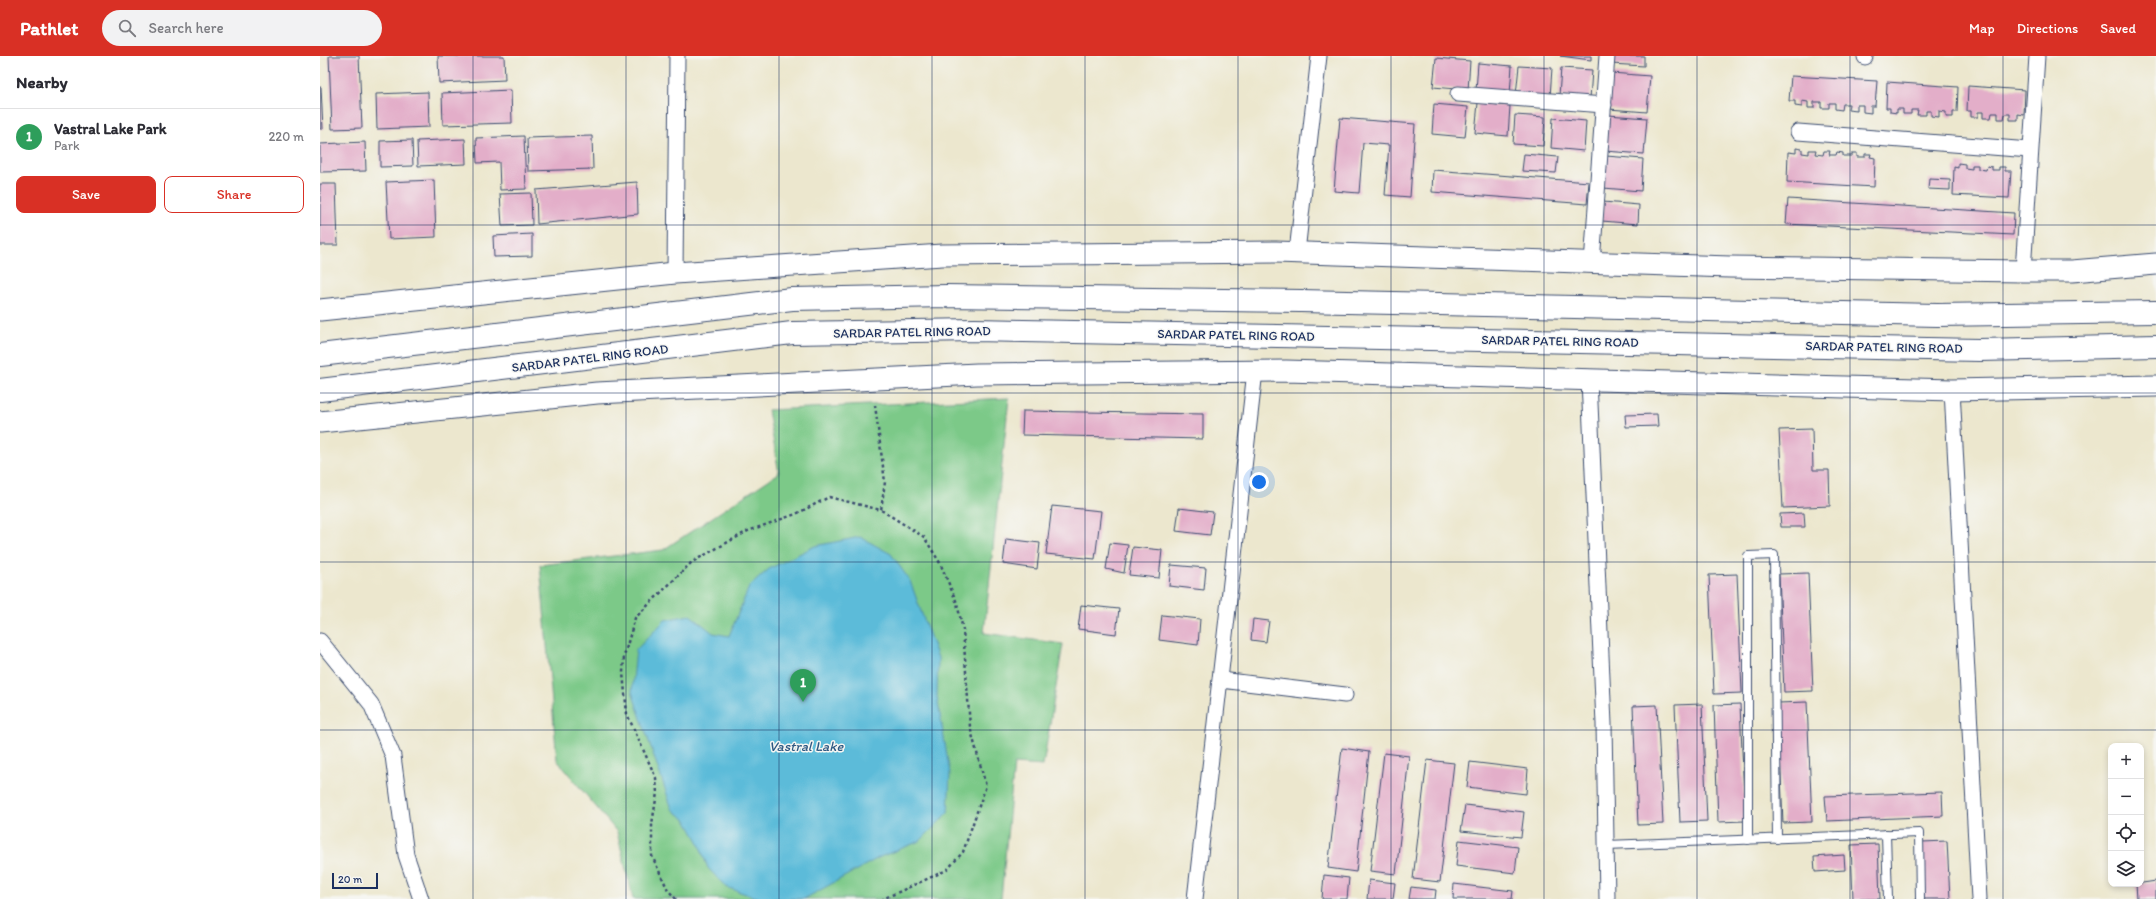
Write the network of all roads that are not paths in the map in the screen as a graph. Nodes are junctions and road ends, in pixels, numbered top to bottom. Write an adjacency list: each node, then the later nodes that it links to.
1 (677, 56): 13 (street)
2 (1319, 56): 9 (street)
3 (1607, 56): 6 (street)
4 (2037, 56): 8 (street)
5 (1458, 94): 6 (street)
6 (1604, 105): 10 (street)
7 (1798, 132): 8 (street)
8 (2030, 150): 12 (street)
9 (1297, 252): 10 (street); 13 (street)
10 (1592, 263): 12 (street)
11 (2156, 264): 12 (street)
12 (2023, 271)
13 (675, 273): 14 (street)
14 (320, 310)
15 (2156, 312): 17 (highway)
16 (2156, 346): 21 (highway, SARDAR PATEL RING ROAD)
17 (320, 355)
18 (1255, 371): 19 (street); 23 (street); 25 (street)
19 (1589, 380): 22 (street); 30 (street)
20 (2156, 386): 22 (street)
21 (320, 390)
22 (1952, 390): 36 (street)
23 (320, 422)
24 (320, 641): 31 (street)
25 (1221, 680): 26 (street); 32 (street)
26 (1345, 695)
27 (1886, 834): 28 (lane); 34 (lane); 35 (lane)
28 (1777, 839): 29 (lane); 29 (lane)
29 (1748, 840): 30 (lane)
30 (1606, 846): 33 (street)
31 (421, 899)
32 (1195, 899)
33 (1607, 899)
34 (1888, 899)
35 (1920, 899)
36 (1979, 899)

